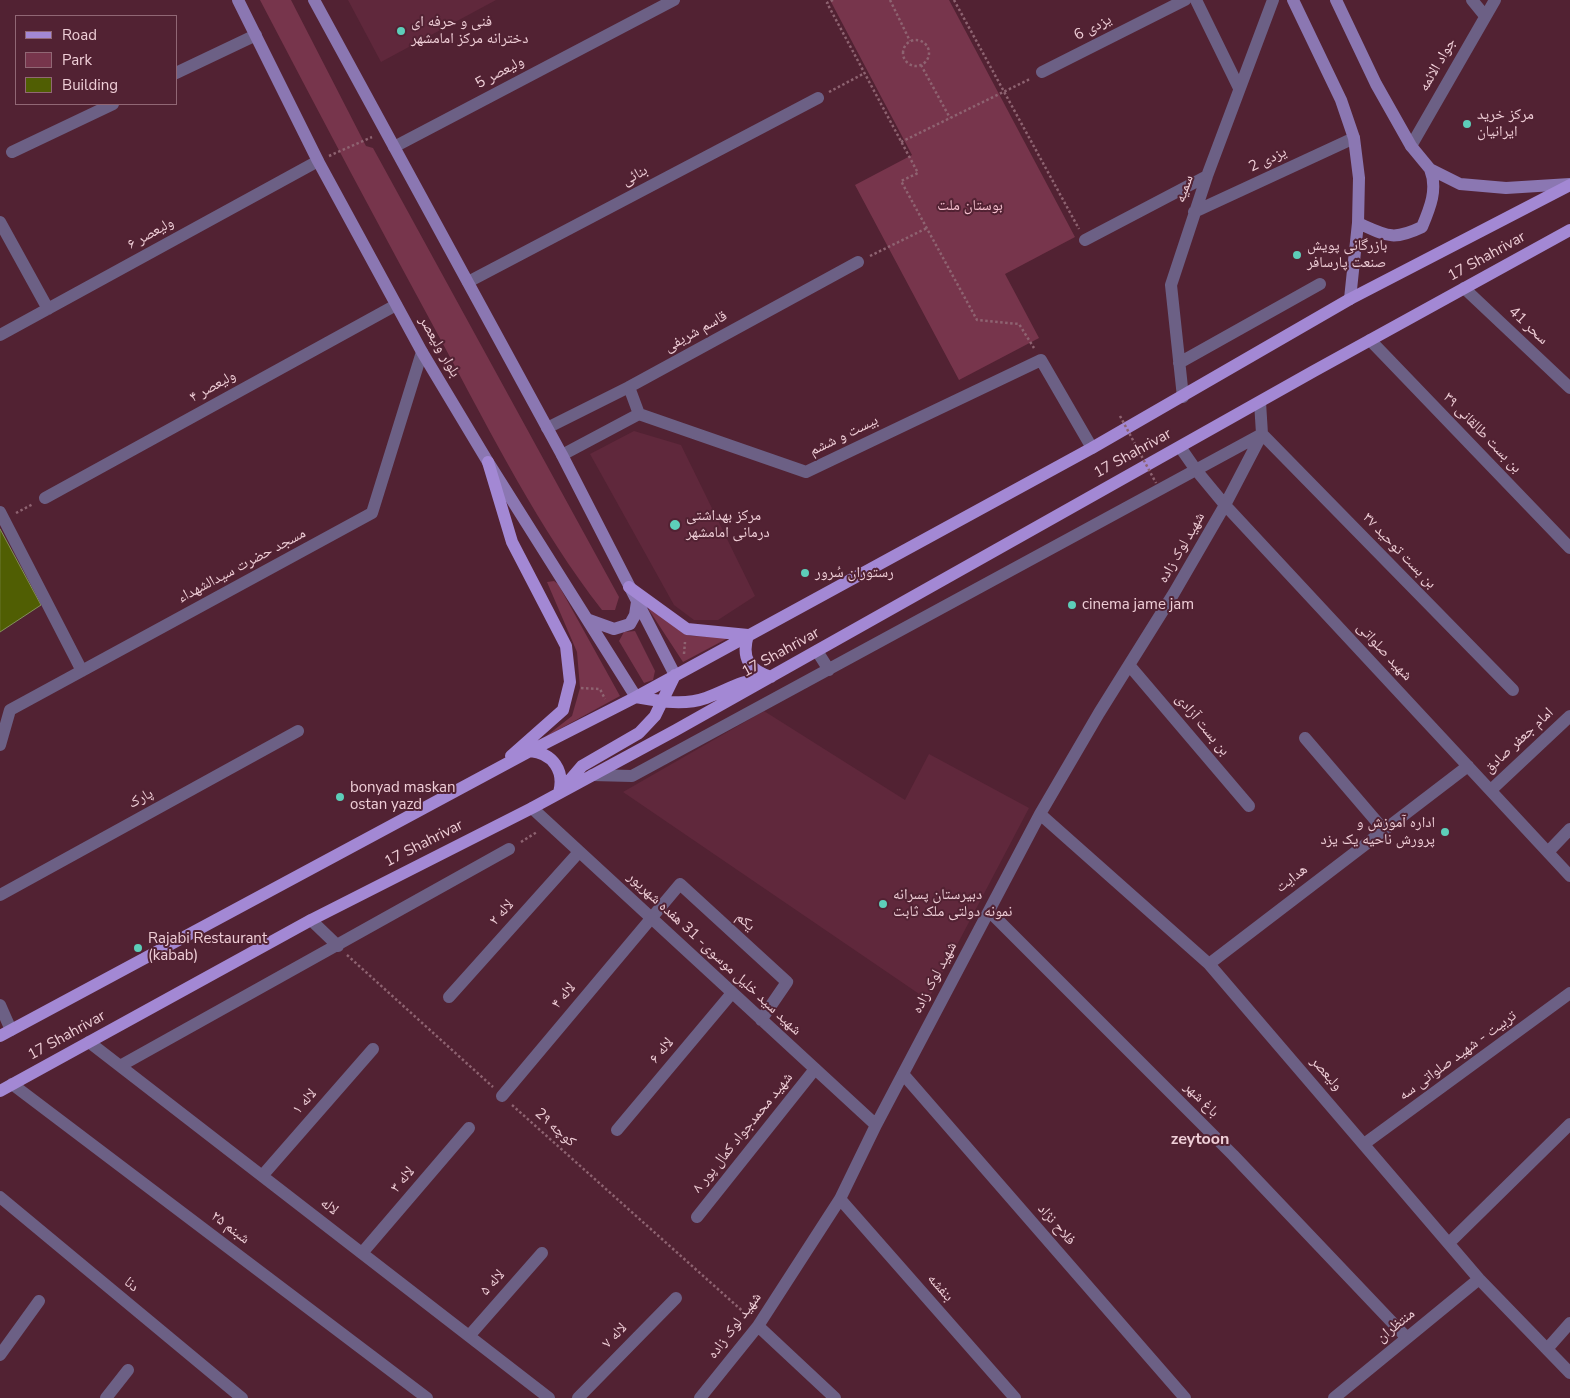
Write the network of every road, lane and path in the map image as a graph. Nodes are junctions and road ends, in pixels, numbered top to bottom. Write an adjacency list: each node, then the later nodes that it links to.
1 (238, 0): 15 (main road, بلوار ولیعصر)
2 (314, 0): 26 (main road)
3 (674, 0): 30 (street, ولیعصر 5)
4 (833, 0): 20 (path)
5 (890, 0): 16 (path)
6 (954, 0): 22 (path)
7 (1185, 0): 19 (street, یزدی 6)
8 (1196, 0): 21 (street)
9 (1274, 0): 21 (street, سمیه)
10 (1292, 0): 27 (main road)
11 (1336, 0): 29 (main road)
12 (1472, 0): 14 (street)
13 (1494, 0): 14 (street, جواد الائمه)
14 (1485, 16): 29 (street, جواد الائمه)
15 (256, 35): 18 (street); 32 (main road, بلوار ولیعصر)
16 (910, 41): 17 (path); 17 (path)
17 (922, 65): 25 (path)
18 (178, 72)
19 (1042, 72): 22 (path)
20 (863, 74): 23 (path); 28 (path)
21 (1239, 88): 34 (street, سمیه)
22 (1004, 91): 25 (path); 41 (path)
23 (818, 98): 43 (street, بنائی)
24 (111, 105): 31 (street)
25 (950, 118): 28 (path)
26 (385, 131): 30 (main road); 32 (path)
27 (1354, 138): 36 (street, یزدی 2); 38 (main road)
28 (901, 142): 39 (path)
29 (1411, 146): 33 (main road)
30 (394, 147): 43 (main road)
31 (12, 152)
32 (318, 162): 47 (main road, بلوار ولیعصر); 48 (street, ولیعصر ۶)
33 (1430, 169): 35 (main road); 38 (main road)
34 (1207, 176): 36 (street, سمیه); 41 (street)
35 (1570, 185): 46 (main road, 17 Shahrivar)
36 (1194, 212): 53 (street, سمیه)
37 (0, 222): 48 (street)
38 (1358, 222): 46 (main road)
39 (926, 228): 42 (path); 52 (path)
40 (1570, 230): 45 (main road, 17 Shahrivar)
41 (1085, 240)
42 (858, 262): 54 (street, قاسم شریفی)
43 (468, 282): 60 (main road)
44 (1320, 284): 53 (street)
45 (1464, 288): 50 (main road, 17 Shahrivar); 55 (street, سحر 41)
46 (1350, 299): 56 (main road, 17 Shahrivar)
47 (396, 305): 51 (main road, بلوار ولیعصر); 68 (street, ولیعصر ۴)
48 (48, 308): 49 (street, ولیعصر ۶)
49 (0, 335)
50 (1370, 340): 57 (main road, 17 Shahrivar); 71 (street, بن‌ بست طالقانی ۳۹)
51 (422, 352): 65 (main road, بلوار ولیعصر); 81 (street, مسجد حضرت سیدالشهداء)
52 (1041, 360): 58 (street, بیست و ششم); 63 (street)
53 (1179, 363): 56 (street, سمیه)
54 (629, 387): 58 (street); 60 (street, قاسم شریفی)
55 (1570, 388)
56 (1183, 396): 63 (main road, 17 Shahrivar)
57 (1260, 402): 61 (street); 62 (main road, 17 Shahrivar)
58 (640, 414): 64 (street)
59 (1120, 416): 67 (path, bridge)
60 (547, 428): 64 (main road)
61 (1262, 434): 66 (street); 69 (street, شهید لوک زاده); 84 (street, بن بست توحید ۳۷)
62 (1180, 447): 66 (street, شهید صلواتی); 77 (main road, 17 Shahrivar)
63 (1092, 448): 76 (main road, 17 Shahrivar)
64 (562, 455): 72 (main road)
65 (488, 462): 74 (main road, بلوار ولیعصر); 93 (main road)
66 (1196, 470): 69 (street, شهید صلواتی); 80 (street)
67 (1156, 483)
68 (46, 498): 70 (path)
69 (1225, 505): 79 (street, شهید لوک زاده); 92 (street, شهید صلواتی)
70 (2, 516): 81 (street)
71 (1570, 548)
72 (629, 588): 73 (main road); 75 (main road)
73 (637, 602): 74 (main road); 82 (main road)
74 (589, 620): 85 (main road, بلوار ولیعصر)
75 (687, 628): 76 (main road); 78 (path)
76 (748, 636): 82 (main road, 17 Shahrivar); 83 (main road)
77 (818, 651): 80 (street); 83 (main road, 17 Shahrivar)
78 (684, 656)
79 (1129, 665): 97 (street, بن بست آزادی); 99 (street, شهید لوک زاده)
80 (829, 670): 94 (street)
81 (82, 671): 90 (street, مسجد حضرت سیدالشهداء)
82 (675, 675): 85 (main road, 17 Shahrivar); 86 (main road)
83 (771, 677): 86 (main road); 94 (main road, 17 Shahrivar)
84 (1513, 690)
85 (636, 697): 86 (main road); 91 (main road, 17 Shahrivar)
86 (663, 701): 96 (main road)
87 (1570, 716): 95 (street, امام جعفر صادق)
88 (298, 731): 107 (street, پارک)
89 (1305, 738): 101 (street)
90 (0, 745)
91 (530, 752): 93 (main road, 17 Shahrivar); 96 (main road)
92 (1468, 766): 95 (street, شهید صلواتی); 101 (street, هدایت)
93 (490, 774): 118 (main road, 17 Shahrivar)
94 (592, 775): 96 (main road, 17 Shahrivar)
95 (1490, 790): 105 (street, شهید صلواتی)
96 (559, 793): 98 (main road, 17 Shahrivar)
97 (1249, 806)
98 (532, 808): 100 (street, شهید سید خلیل موسوی- 31 هفده شهریور); 110 (main road, 17 Shahrivar)
99 (1040, 814): 108 (street, شهید لوک زاده); 112 (street, ولیعصر)
100 (550, 824): 103 (path); 104 (street, شهید سید خلیل موسوی- 31 هفده شهریور)
101 (1384, 829): 112 (street, هدایت)
102 (1570, 829): 105 (street)
103 (508, 849): 111 (street)
104 (579, 852): 109 (street, شهید سید خلیل موسوی- 31 هفده شهریور); 115 (street, لاله ۲)
105 (1548, 852): 106 (street, شهید صلواتی)
106 (1570, 876)
107 (0, 895)
108 (989, 911): 123 (street, شهید لوک زاده); 145 (street, باغ شهر)
109 (651, 918): 113 (street, شهید سید خلیل موسوی- 31 هفده شهریور); 117 (street, یکم); 126 (street, لاله ۴)
110 (311, 920): 111 (street); 119 (main road, 17 Shahrivar)
111 (338, 946): 121 (street); 126 (path, کوچه 2۹)
112 (1209, 964): 131 (street, ولیعصر)
113 (732, 993): 117 (street, شهید سید خلیل موسوی- 31 هفده شهریور); 130 (street, لاله ۶)
114 (1570, 993): 131 (street, تربیت - شهید صلواتی سه)
115 (448, 996)
116 (0, 1005): 118 (street)
117 (761, 1020): 122 (street, شهید سید خلیل موسوی- 31 هفده شهریور)
118 (6, 1033)
119 (89, 1042): 121 (street, لاله); 124 (main road, 17 Shahrivar)
120 (372, 1049): 132 (street, لاله ۱)
121 (120, 1066): 132 (street, لاله)
122 (815, 1069): 128 (street, شهید سید خلیل موسوی- 31 هفده شهریور); 135 (street, شهید محمدجواد کمال پور ۸)
123 (903, 1074): 128 (street, شهید لوک زاده); 158 (street, فلاح نژاد)
124 (12, 1084): 125 (main road, 17 Shahrivar); 152 (street, شبنم ۲۵)
125 (0, 1091)
126 (502, 1096): 143 (path, کوچه 2۹)
127 (1570, 1124): 136 (street)
128 (876, 1125): 134 (street, شهید لوک زاده)
129 (469, 1128): 138 (street, لاله ۳)
130 (617, 1130)
131 (1364, 1144): 136 (street, ولیعصر)
132 (262, 1176): 138 (street, لاله)
133 (0, 1197): 151 (street, دنا)
134 (840, 1198): 143 (street, شهید لوک زاده); 157 (street, بنفشه)
135 (697, 1217)
136 (1449, 1243): 139 (street, ولیعصر)
137 (542, 1253): 144 (street, لاله ۵)
138 (362, 1254): 144 (street, لاله)
139 (1479, 1279): 145 (street, منتظران); 146 (street, ولیعصر)
140 (676, 1298): 154 (street, لاله ۷)
141 (39, 1301): 147 (street)
142 (1570, 1323): 146 (street)
143 (758, 1326): 155 (street, شهید لوک زاده); 156 (street)
144 (469, 1336): 153 (street, لاله)
145 (1407, 1338): 159 (street, منتظران)
146 (1547, 1349): 149 (street, ولیعصر)
147 (0, 1355)
148 (128, 1370): 150 (street)
149 (1570, 1374)
150 (106, 1398)
151 (242, 1398)
152 (427, 1398)
153 (550, 1398)
154 (578, 1398)
155 (700, 1398)
156 (835, 1398)
157 (1016, 1398)
158 (1185, 1398)
159 (1334, 1398)

